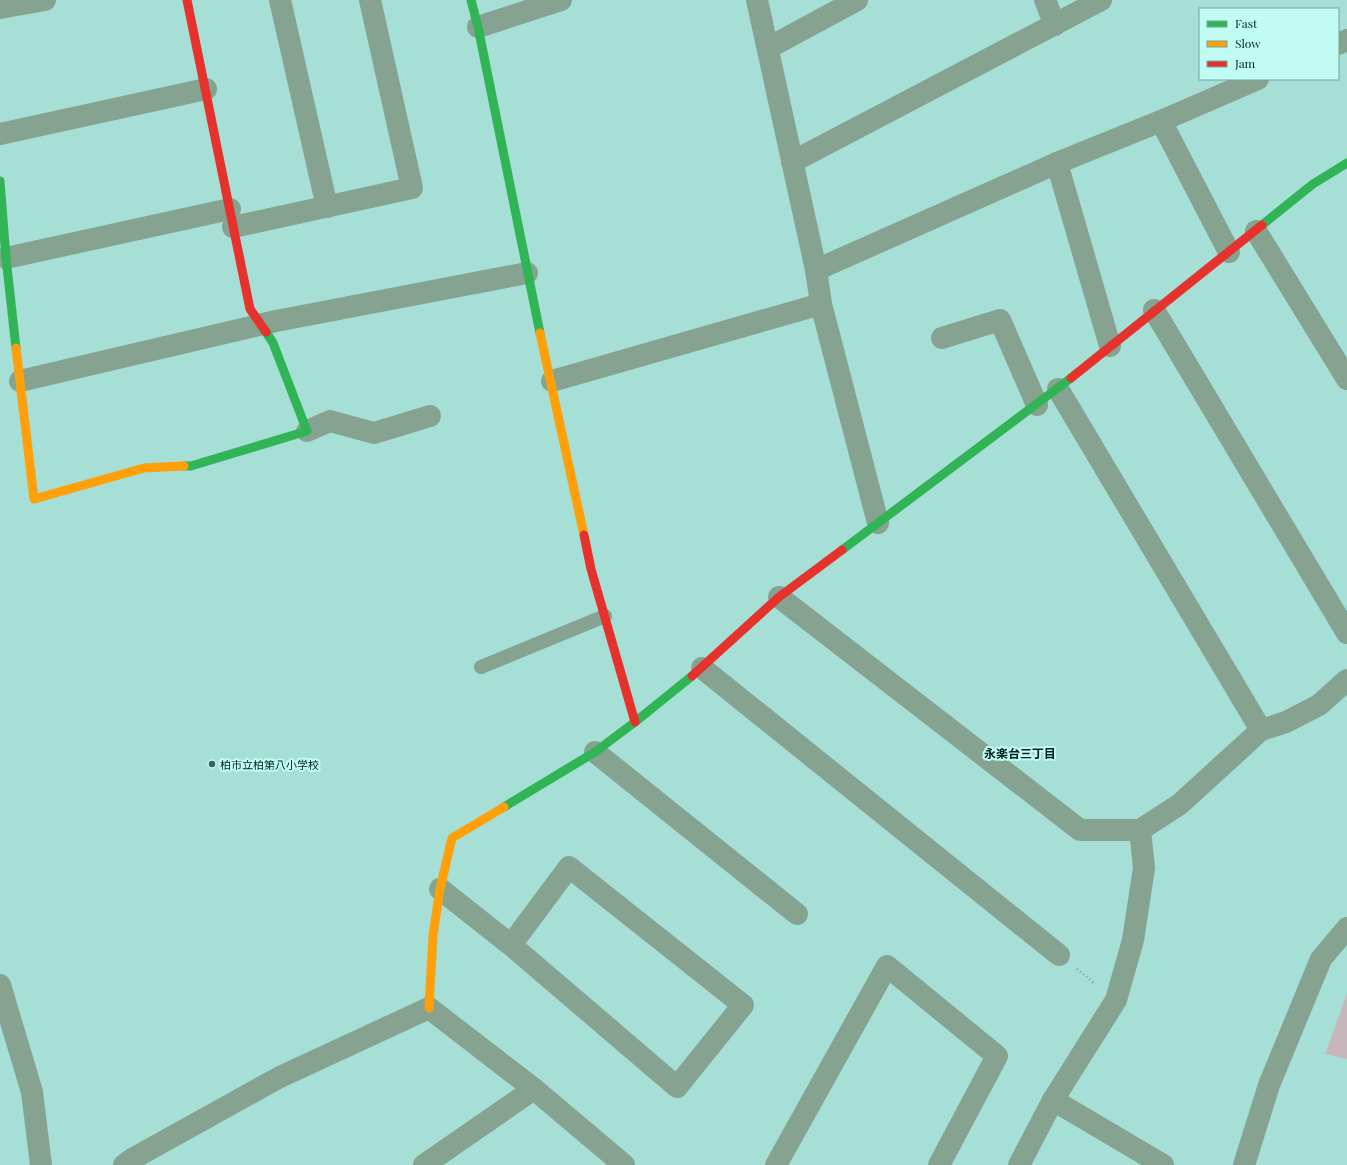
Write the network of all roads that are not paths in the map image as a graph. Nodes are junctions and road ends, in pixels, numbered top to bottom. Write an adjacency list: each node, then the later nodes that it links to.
1 (45, 0): 11 (street)
2 (188, 0): 16 (street)
3 (280, 0): 23 (street)
4 (370, 0): 23 (street)
5 (471, 0): 13 (street)
6 (561, 0): 13 (street)
7 (757, 0): 14 (street)
8 (857, 0): 14 (street)
9 (1045, 0): 12 (street)
10 (1101, 0): 12 (street)
11 (0, 8)
12 (1055, 25): 19 (street)
13 (478, 27): 29 (street)
14 (768, 48): 19 (street)
15 (1256, 80): 17 (street)
16 (206, 89): 18 (street); 24 (street)
17 (1161, 121): 20 (street); 26 (street)
18 (0, 134)
19 (792, 162): 28 (street)
20 (1056, 163): 28 (street); 34 (street)
21 (1347, 163): 25 (street)
22 (0, 181): 27 (street)
23 (327, 207): 24 (street)
24 (232, 218): 27 (street); 32 (street)
25 (1256, 230): 26 (street); 35 (street)
26 (1229, 252): 31 (street)
27 (6, 258): 36 (street)
28 (816, 270): 30 (street)
29 (527, 273): 32 (street); 37 (street)
30 (822, 304): 37 (street); 42 (street)
31 (1154, 310): 34 (street); 45 (street)
32 (261, 325): 36 (street); 41 (street)
33 (942, 338): 39 (street)
34 (1110, 346): 38 (street)
35 (1347, 379)
36 (20, 381): 41 (street)
37 (552, 381): 44 (street)
38 (1058, 389): 39 (street); 50 (street)
39 (1037, 405): 42 (street)
40 (430, 416): 41 (street)
41 (307, 431)
42 (878, 523): 43 (street)
43 (779, 597): 47 (street); 52 (street)
44 (604, 616): 46 (lane); 49 (street)
45 (1347, 633)
46 (481, 667)
47 (702, 668): 49 (street); 57 (street)
48 (1347, 680): 50 (street)
49 (635, 722): 51 (street)
50 (1261, 730): 52 (street)
51 (595, 752): 53 (street); 54 (street)
52 (1140, 830): 61 (street)
53 (440, 889): 56 (street); 59 (street)
54 (797, 914)
55 (1347, 928): 70 (street)
56 (511, 945): 56 (street)
57 (1059, 955)
58 (0, 985): 63 (street)
59 (429, 1008): 60 (street); 62 (street)
60 (534, 1089): 64 (street); 65 (street)
61 (1053, 1100): 68 (street); 69 (street)
62 (131, 1163)
63 (40, 1165)
64 (424, 1165)
65 (624, 1165)
66 (776, 1165): 67 (street)
67 (939, 1165)
68 (1019, 1165)
69 (1163, 1165)
70 (1244, 1165)

